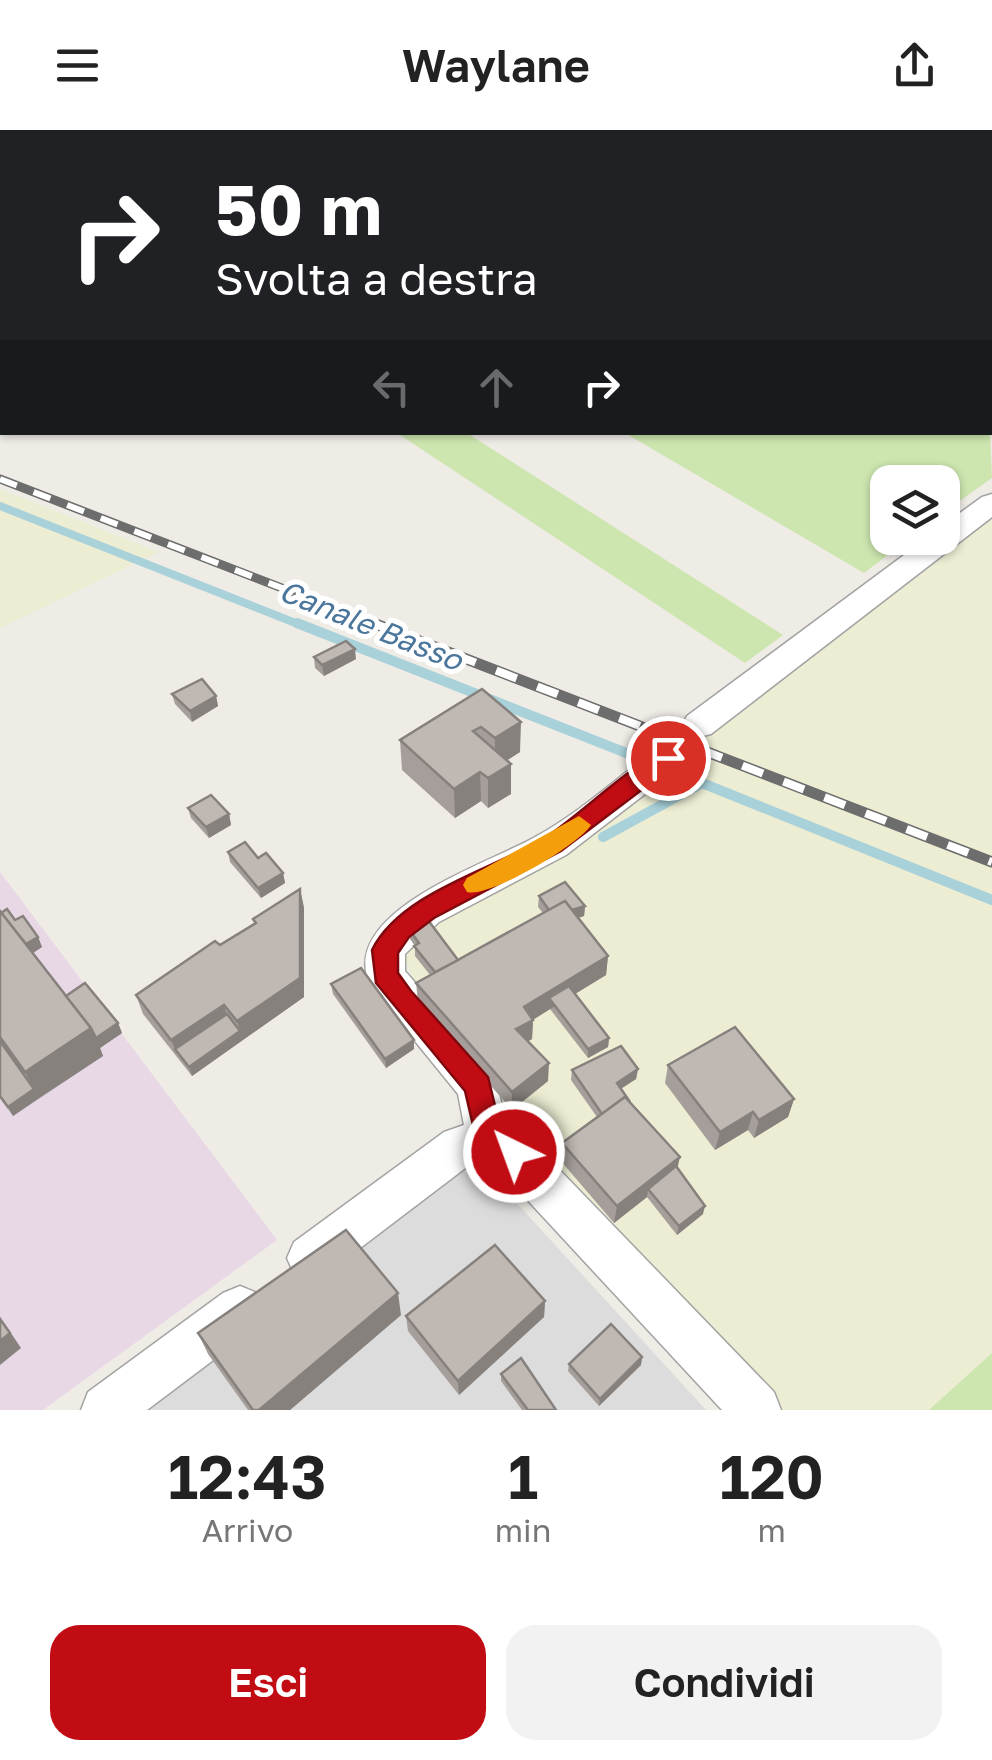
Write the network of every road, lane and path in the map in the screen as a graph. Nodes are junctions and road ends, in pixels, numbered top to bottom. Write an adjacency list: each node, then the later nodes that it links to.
1 (992, 502): 2 (street)
2 (698, 725)
3 (668, 758): 4 (street)
4 (490, 1142): 5 (street); 6 (street)
5 (106, 1410)
6 (756, 1410)

